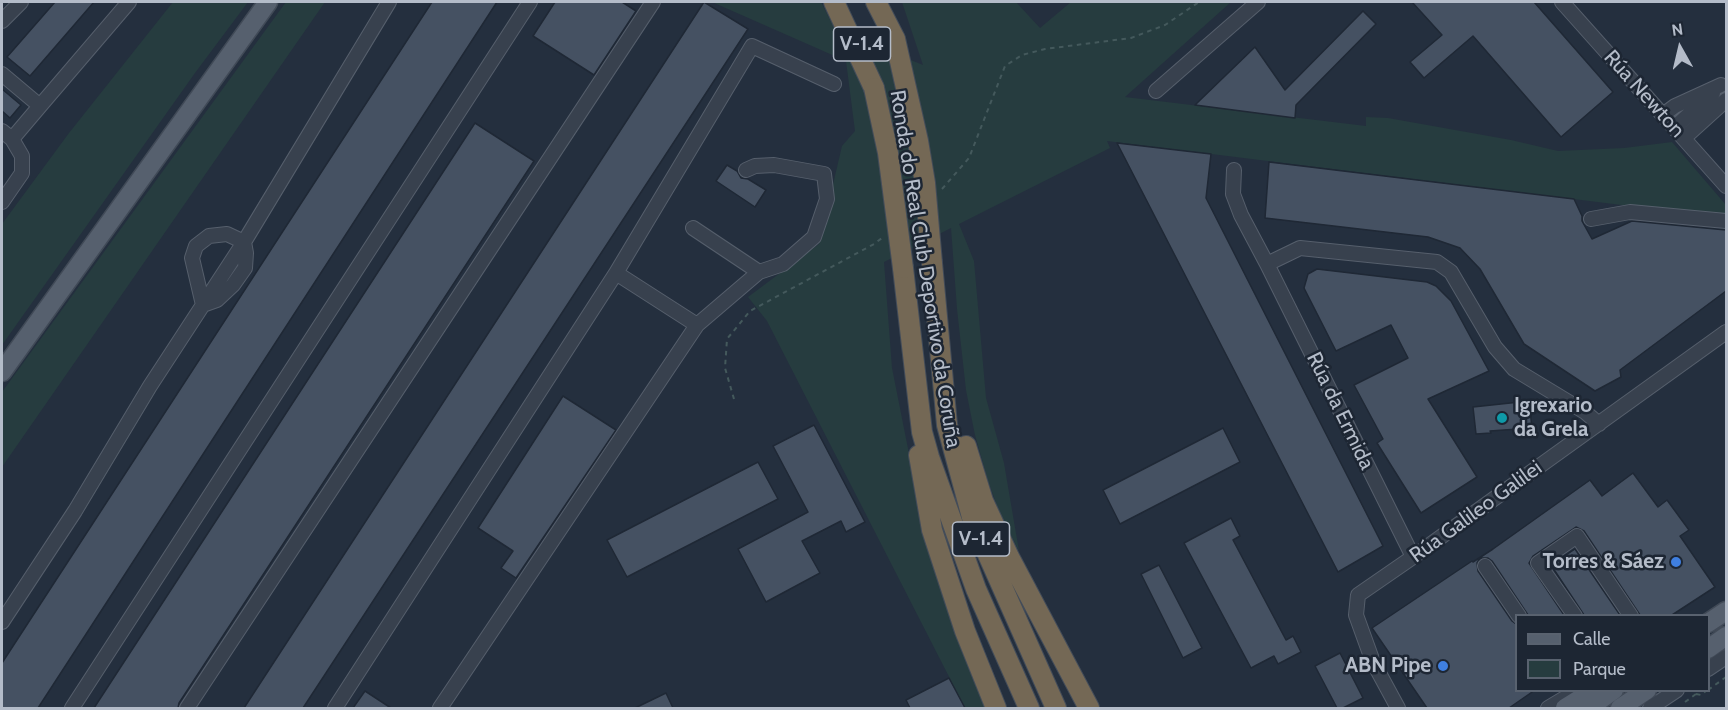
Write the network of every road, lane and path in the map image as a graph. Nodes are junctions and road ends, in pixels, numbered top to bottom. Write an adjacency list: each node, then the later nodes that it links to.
1 (21, 2): 13 (street)
2 (129, 2): 20 (street)
3 (268, 2): 39 (main road)
4 (389, 2): 31 (street)
5 (530, 2): 64 (street)
6 (653, 2): 65 (street)
7 (834, 2): 17 (highway)
8 (846, 2): 17 (highway, Ronda do Real Club Deportivo da Coruña / V-1.4)
9 (876, 2): 14 (highway, Ronda do Real Club Deportivo da Coruña / V-1.4)
10 (888, 2): 14 (highway)
11 (1258, 2): 18 (street)
12 (1562, 2): 21 (street, Rúa Newton)
13 (2, 21)
14 (895, 39): 38 (highway, Ronda do Real Club Deportivo da Coruña / V-1.4, bridge)
15 (2, 75): 20 (street)
16 (834, 84): 34 (street)
17 (874, 88): 41 (highway, Ronda do Real Club Deportivo da Coruña / V-1.4, bridge)
18 (1156, 91)
19 (1726, 100): 22 (street)
20 (40, 106): 23 (street)
21 (1663, 115): 22 (street, Rúa Newton); 22 (street)
22 (1679, 133): 26 (street, Rúa Newton)
23 (7, 135): 27 (street)
24 (747, 170): 33 (street)
25 (1234, 170): 32 (street, Rúa da Ermida)
26 (1726, 186)
27 (2, 202)
28 (1591, 219): 29 (street)
29 (1726, 221)
30 (693, 228): 33 (street)
31 (244, 242): 35 (street); 35 (street)
32 (1267, 264): 40 (street); 42 (street, Rúa da Ermida)
33 (759, 272): 36 (street)
34 (616, 273): 36 (street); 66 (street)
35 (203, 304): 47 (street)
36 (697, 326): 67 (street)
37 (1726, 332): 40 (street, Rúa Galileo Galilei)
38 (940, 360): 70 (highway, Ronda do Real Club Deportivo da Coruña / V-1.4); 71 (highway)
39 (2, 372)
40 (1599, 424): 42 (street, Rúa Galileo Galilei)
41 (922, 432): 68 (highway); 69 (highway, Ronda do Real Club Deportivo da Coruña / V-1.4)
42 (1413, 558): 72 (street, Rúa Galileo Galilei)
43 (1485, 566): 44 (street)
44 (1518, 614)
45 (1574, 614): 46 (street)
46 (1630, 614)
47 (2, 622)
48 (1726, 636): 50 (main road)
49 (1726, 645): 51 (street)
50 (1710, 648)
51 (1710, 656)
52 (1726, 657): 53 (street)
53 (1710, 668)
54 (1726, 677): 55 (path)
55 (1710, 689)
56 (1586, 692): 62 (main road)
57 (1611, 692): 74 (main road)
58 (1644, 692): 75 (main road)
59 (1658, 692): 76 (street)
60 (1674, 692): 77 (street)
61 (1696, 692): 63 (path)
62 (1571, 696): 73 (street)
63 (1682, 704)
64 (72, 708)
65 (187, 708)
66 (335, 708)
67 (440, 708)
68 (996, 708)
69 (1029, 708)
70 (1056, 708)
71 (1089, 708)
72 (1398, 708)
73 (1548, 708)
74 (1589, 708)
75 (1620, 708)
76 (1636, 708)
77 (1650, 708)

